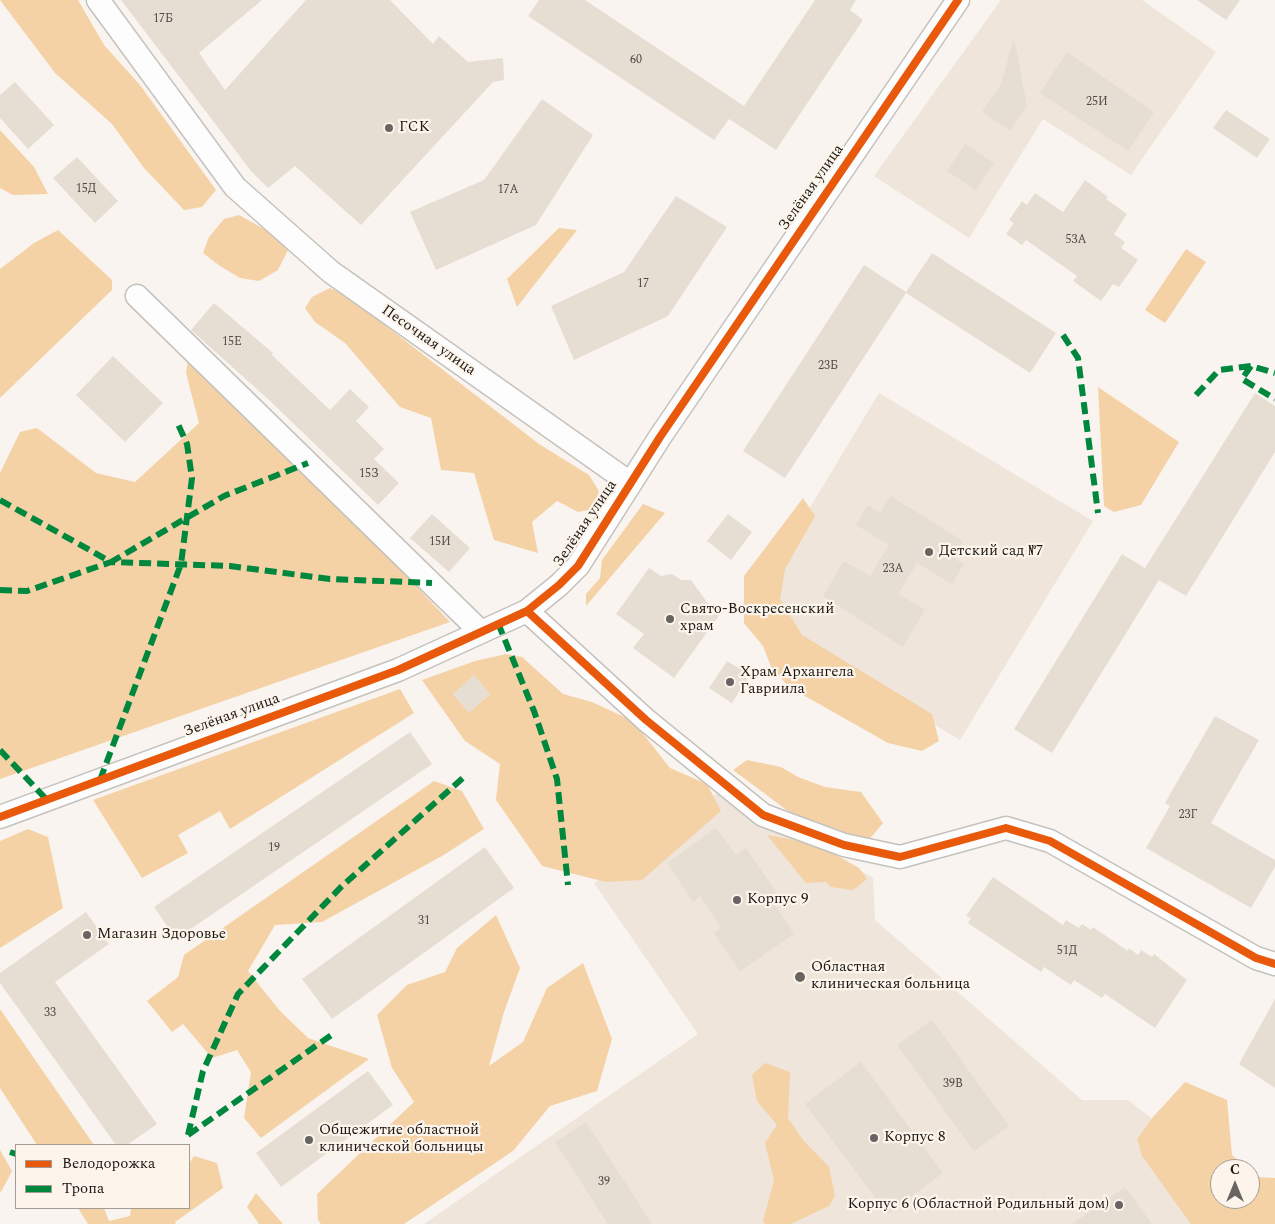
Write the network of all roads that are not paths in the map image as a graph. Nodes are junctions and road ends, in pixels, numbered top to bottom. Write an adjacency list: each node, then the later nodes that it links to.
1 (98, 0): 4 (street, Песочная улица)
2 (958, 0): 4 (street, Зелёная улица)
3 (137, 296): 6 (street)
4 (630, 484): 5 (street, Зелёная улица)
5 (527, 611): 6 (street, Зелёная улица); 8 (street)
6 (480, 631): 7 (street, Зелёная улица)
7 (0, 817)
8 (1275, 964)

